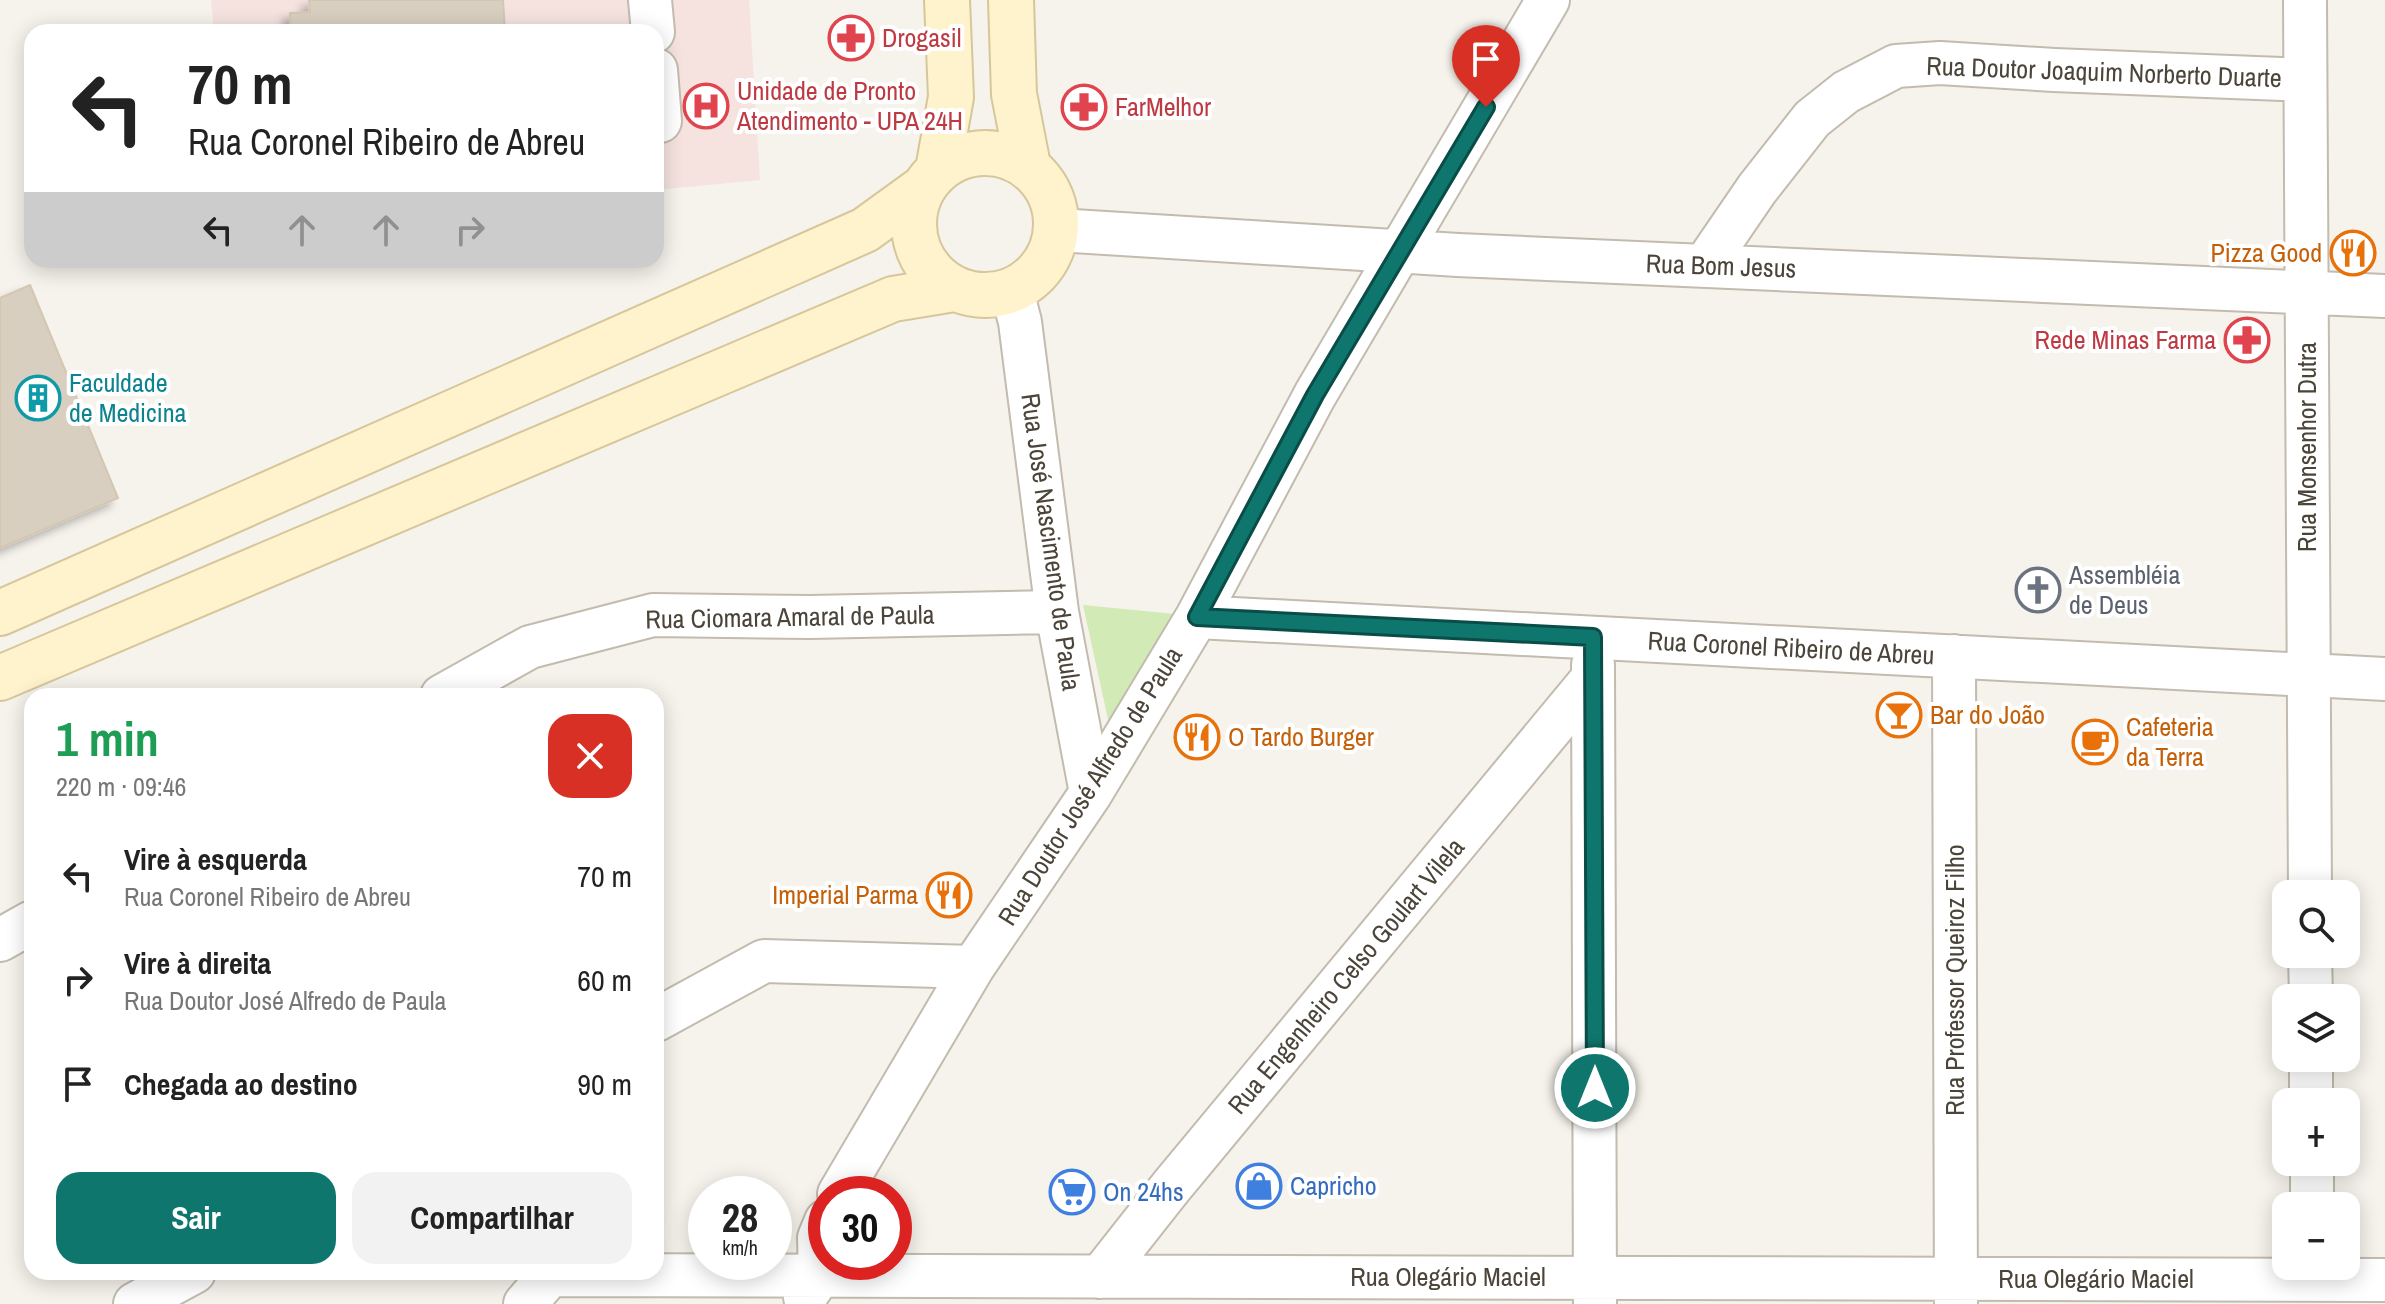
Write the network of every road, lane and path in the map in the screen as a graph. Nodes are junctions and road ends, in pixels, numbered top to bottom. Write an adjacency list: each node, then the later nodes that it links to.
1 (650, 0): 6 (street)
2 (947, 0): 9 (street)
3 (1011, 0): 8 (street)
4 (1548, 0): 11 (street, Rua Doutor José Alfredo de Paula)
5 (2305, 0): 7 (street, Rua Monsenhor Dutra)
6 (652, 24)
7 (2305, 80): 12 (street, Rua Doutor Joaquim Norberto Duarte); 15 (street, Rua Monsenhor Dutra)
8 (1028, 166): 9 (street); 10 (street)
9 (930, 179): 13 (street); 18 (street)
10 (1057, 230): 11 (street, Rua Bom Jesus); 14 (street)
11 (1402, 252): 12 (street, Rua Bom Jesus); 19 (street, Rua Doutor José Alfredo de Paula)
12 (1705, 265): 15 (street, Rua Bom Jesus)
13 (954, 289): 14 (street); 23 (street)
14 (1012, 291): 17 (street, Rua José Nascimento de Paula)
15 (2306, 292): 16 (street, Rua Bom Jesus); 22 (street, Rua Monsenhor Dutra)
16 (2385, 296)
17 (1057, 612): 25 (street, Rua Ciomara Amaral de Paula); 26 (street, Rua José Nascimento de Paula)
18 (0, 613)
19 (1197, 617): 21 (street, Rua Coronel Ribeiro de Abreu); 26 (street, Rua Doutor José Alfredo de Paula)
20 (1954, 656): 21 (street, Rua Coronel Ribeiro de Abreu); 22 (street, Rua Coronel Ribeiro de Abreu); 42 (street, Rua Professor Queiroz Filho)
21 (1593, 658): 33 (street, Rua Engenheiro Celso Goulart Vilela); 41 (street)
22 (2308, 675): 24 (street, Rua Coronel Ribeiro de Abreu); 27 (street, Rua Monsenhor Dutra)
23 (0, 678)
24 (2385, 679)
25 (456, 688)
26 (1091, 793): 30 (street, Rua Doutor José Alfredo de Paula)
27 (2310, 880)
28 (24, 926): 29 (street)
29 (0, 940)
30 (973, 967): 31 (street); 32 (street, Rua Doutor José Alfredo de Paula)
31 (664, 1016)
32 (850, 1176)
33 (1100, 1277): 40 (street, Rua Olegário Maciel); 41 (street, Rua Olegário Maciel)
34 (179, 1280): 43 (street)
35 (546, 1280): 44 (street, Rua Olegário Maciel)
36 (637, 1280): 39 (street, Rua Olegário Maciel)
37 (2385, 1280): 38 (street, Rua Olegário Maciel)
38 (2313, 1283): 42 (street, Rua Olegário Maciel)
39 (810, 1290): 40 (street, Rua Olegário Maciel)
40 (997, 1290)
41 (1595, 1291): 42 (street, Rua Olegário Maciel)
42 (1956, 1291)
43 (135, 1304)
44 (525, 1304)

